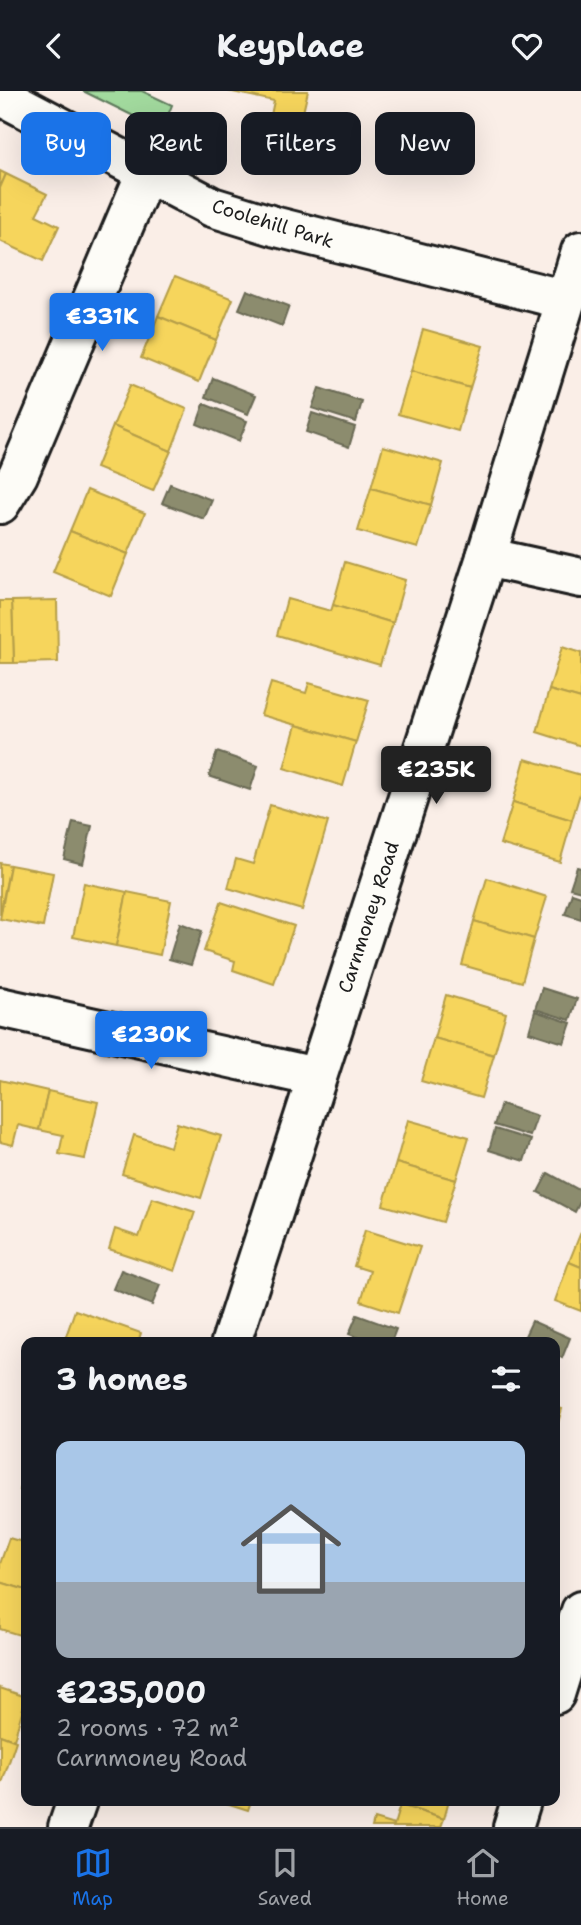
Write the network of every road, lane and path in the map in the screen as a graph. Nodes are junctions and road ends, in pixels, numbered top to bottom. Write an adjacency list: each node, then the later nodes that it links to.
1 (0, 95): 2 (street, Coolehill Park)
2 (125, 162)
3 (145, 175): 7 (street)
4 (150, 175): 6 (street, Coolehill Park)
5 (581, 251): 6 (street, Carnmoney Road)
6 (566, 300): 8 (street, Carnmoney Road)
7 (0, 504)
8 (486, 557): 9 (street); 11 (street, Carnmoney Road)
9 (581, 578)
10 (0, 1007): 11 (street)
11 (316, 1077): 12 (street, Carnmoney Road)
12 (233, 1337)
13 (581, 1611): 14 (street)
14 (560, 1678)
15 (75, 1806): 17 (street)
16 (519, 1806): 18 (street)
17 (68, 1827)
18 (513, 1827)

